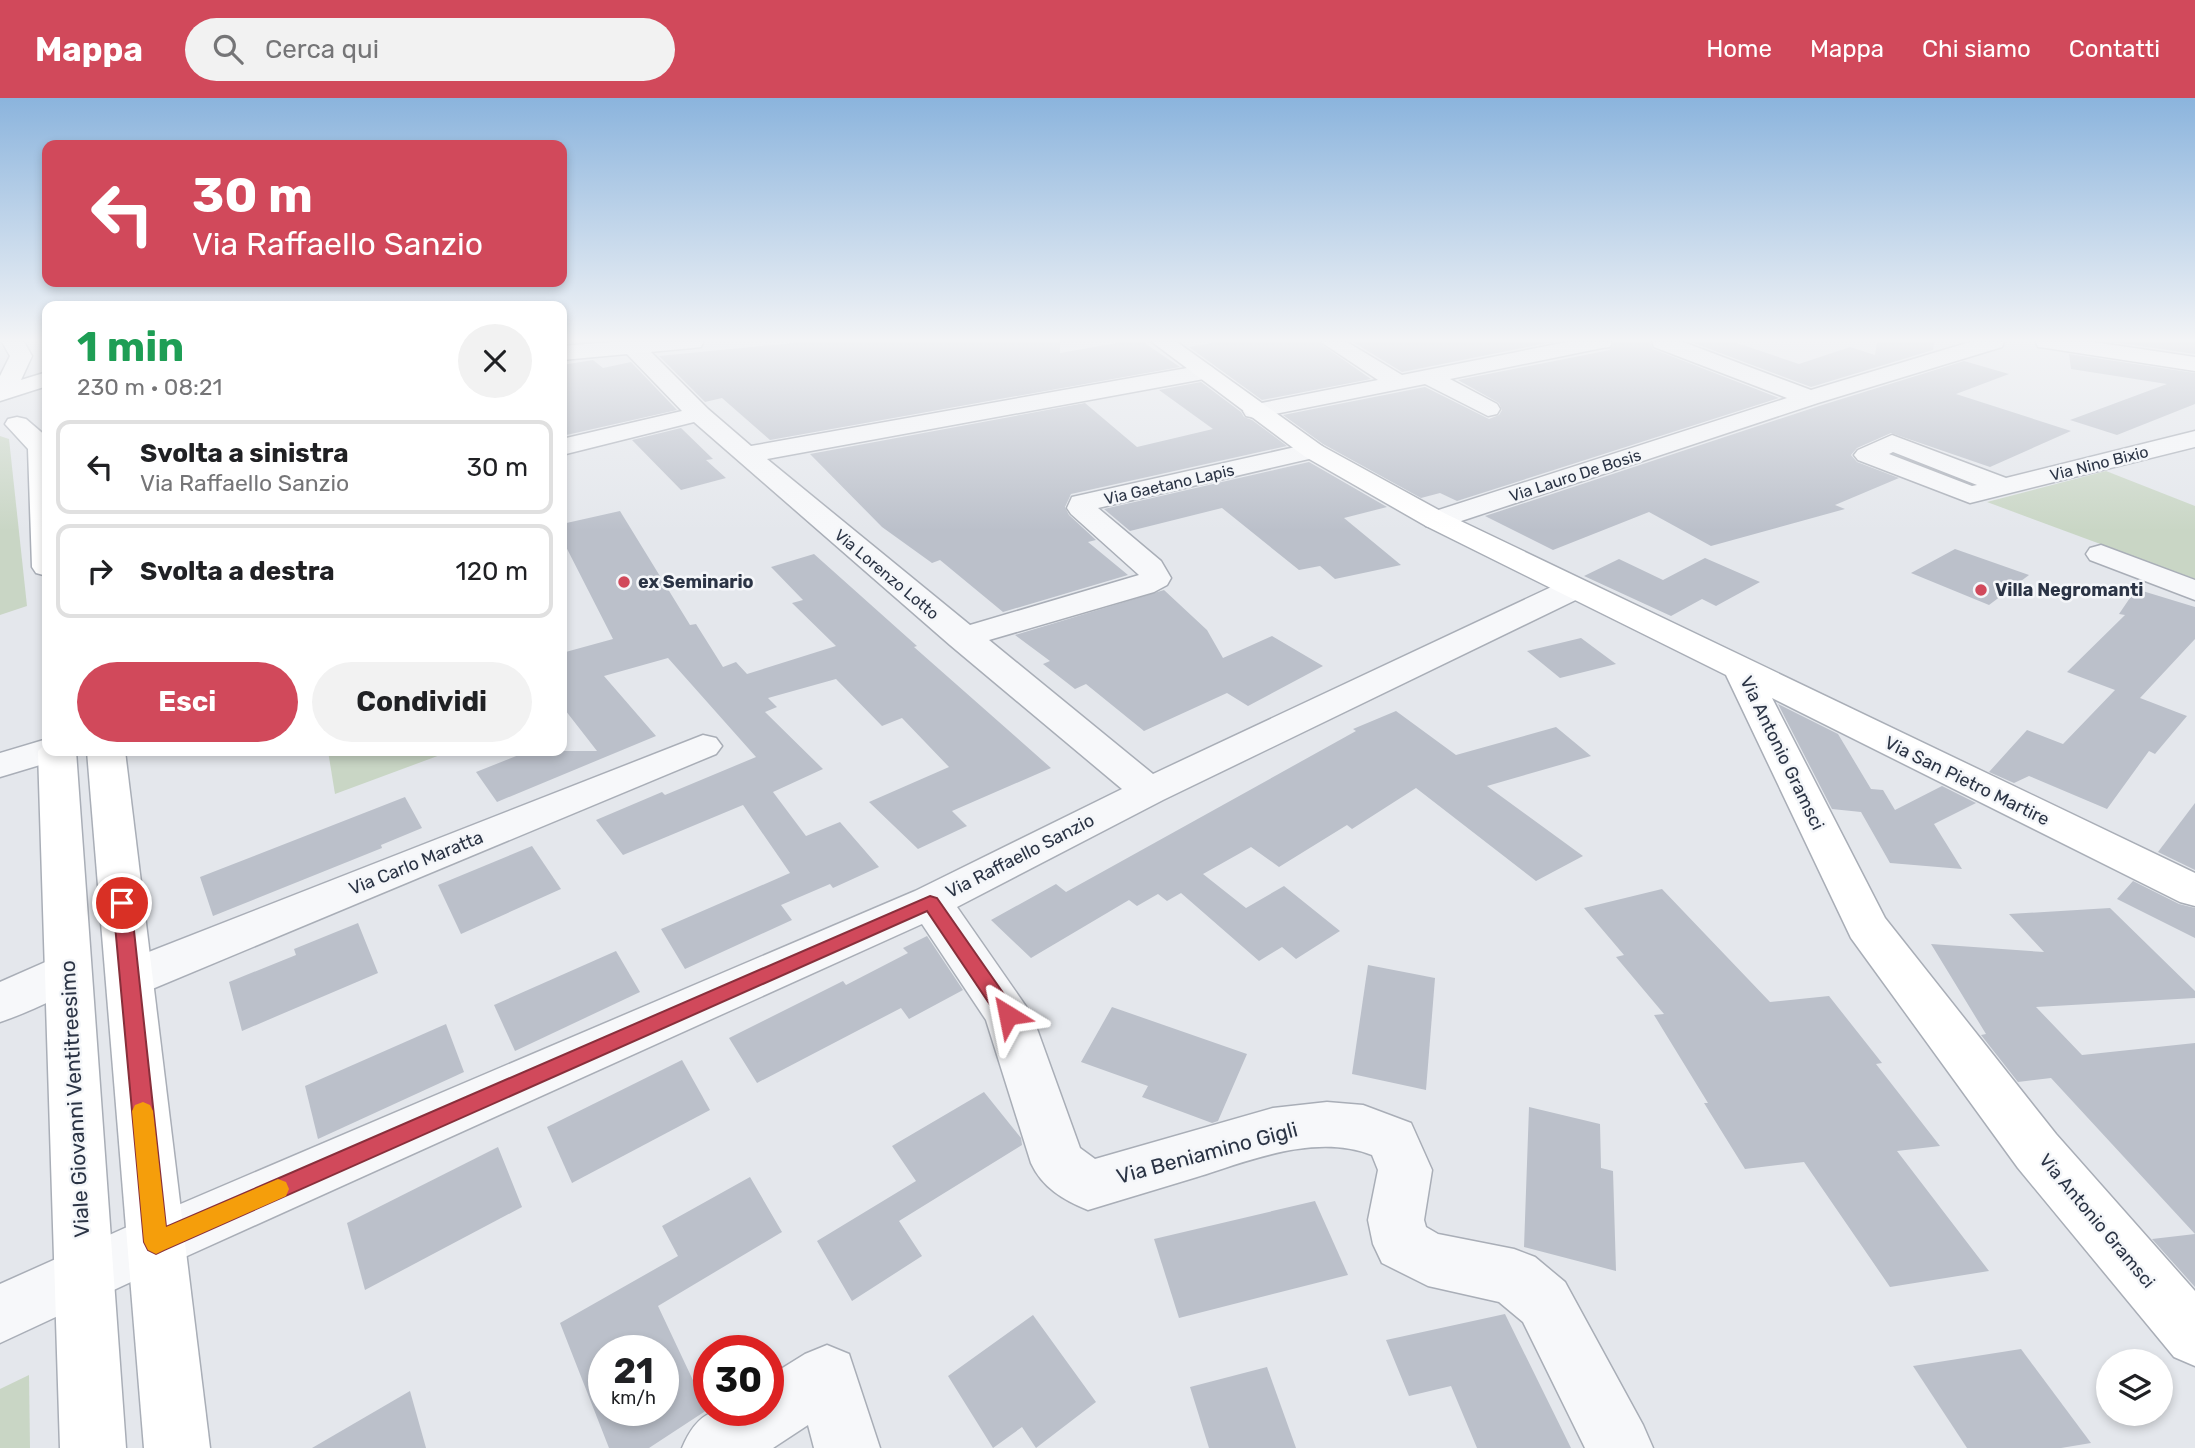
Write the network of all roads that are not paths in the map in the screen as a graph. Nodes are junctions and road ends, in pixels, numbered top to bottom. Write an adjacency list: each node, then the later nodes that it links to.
1 (690, 405): 9 (street, Via Lorenzo Lotto)
2 (1022, 405): 15 (street)
3 (1247, 405): 8 (street, Via Antonio Gramsci)
4 (1285, 405): 8 (street)
5 (1481, 405): 7 (street)
6 (1789, 405): 18 (street, Via Lauro De Bosis)
7 (1488, 409)
8 (1255, 411): 14 (street, Via Antonio Gramsci)
9 (699, 414): 13 (street); 15 (street, Via Lorenzo Lotto)
10 (42, 422): 11 (street)
11 (9, 424): 16 (street)
12 (2195, 439): 17 (street, Via Nino Bixio)
13 (567, 446)
14 (1313, 451): 18 (street, Via Antonio Gramsci); 22 (street, Via Gaetano Lapis)
15 (746, 455): 22 (street, Via Lorenzo Lotto)
16 (42, 469)
17 (2003, 486)
18 (1436, 520): 20 (street, Via Antonio Gramsci)
19 (2101, 554): 21 (street)
20 (1573, 589): 23 (street, Via Antonio Gramsci); 29 (street, Via Raffaello Sanzio)
21 (2195, 590)
22 (962, 638): 29 (street, Via Lorenzo Lotto)
23 (1740, 669): 30 (street, Via San Pietro Martire); 38 (street, Via Antonio Gramsci)
24 (703, 746): 33 (street, Via Carlo Maratta)
25 (42, 752): 28 (street)
26 (57, 756): 32 (street, Viale Giovanni Ventitreesimo)
27 (107, 756): 33 (street)
28 (0, 765)
29 (1149, 791): 31 (street, Via Raffaello Sanzio)
30 (2195, 891)
31 (930, 902): 35 (street, Via Raffaello Sanzio); 43 (street, Via Beniamino Gigli)
32 (68, 969): 34 (street); 36 (street, Viale Giovanni Ventitreesimo)
33 (129, 979): 35 (street)
34 (0, 1003)
35 (156, 1242): 36 (street, Via Raffaello Sanzio); 40 (street)
36 (84, 1274): 37 (street, Via Raffaello Sanzio); 39 (street, Viale Giovanni Ventitreesimo)
37 (0, 1314)
38 (2195, 1336)
39 (93, 1448)
40 (177, 1448)
41 (715, 1448): 42 (street)
42 (847, 1448)
43 (1620, 1448)

